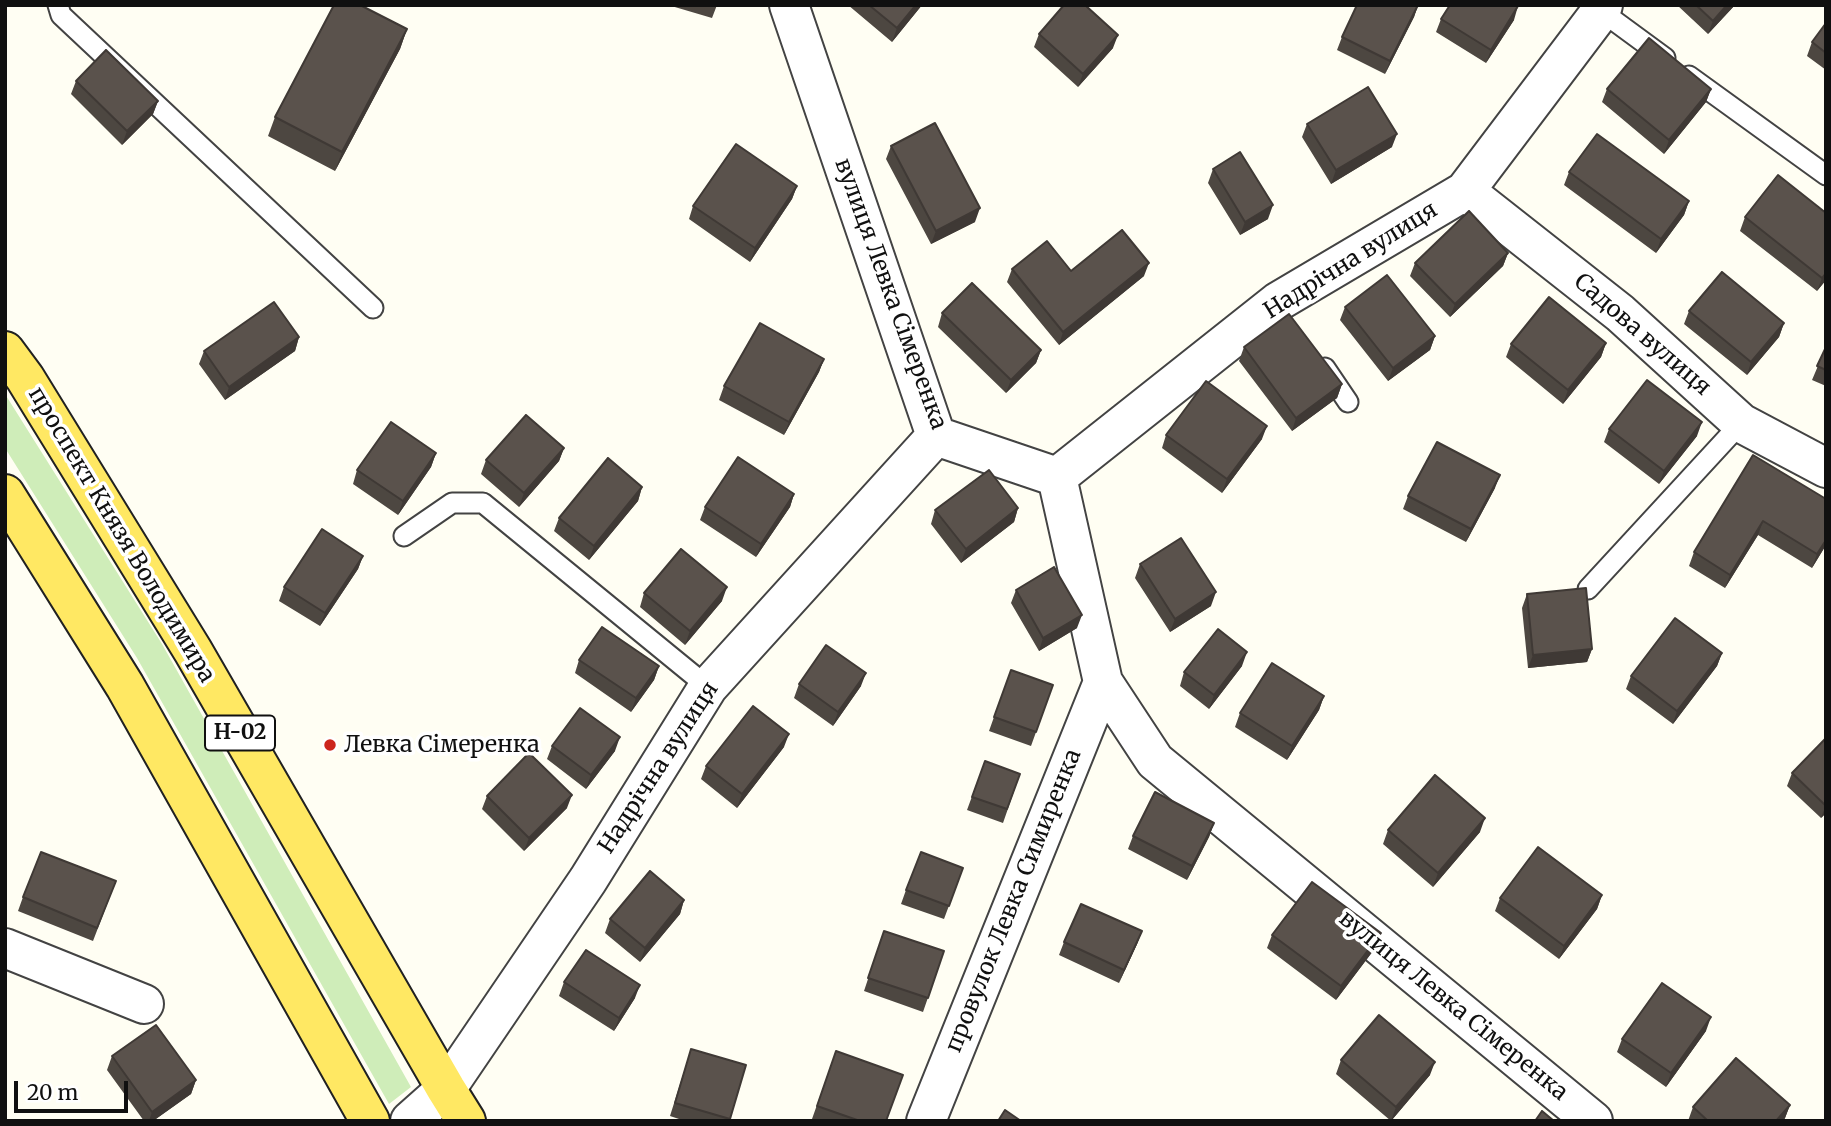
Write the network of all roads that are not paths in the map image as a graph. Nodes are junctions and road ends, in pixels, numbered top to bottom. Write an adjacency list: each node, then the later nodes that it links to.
1 (58, 5): 6 (lane)
2 (789, 5): 11 (street, вулиця Левка Сімеренка)
3 (1602, 8): 4 (lane); 5 (street, Надрічна вулиця)
4 (1826, 175)
5 (1465, 191): 10 (street, Садова вулиця); 13 (street, Надрічна вулиця)
6 (373, 308)
7 (5, 351): 21 (main road, проспект Князя Володимира / Н-02)
8 (1318, 357): 9 (lane)
9 (1348, 402)
10 (1741, 422): 12 (street, Садова вулиця); 16 (lane)
11 (936, 436): 13 (street, вулиця Левка Сімеренка); 18 (street, Надрічна вулиця)
12 (1826, 468)
13 (1056, 477): 17 (street, вулиця Левка Сімеренка)
14 (5, 494): 22 (main road)
15 (404, 536): 18 (lane)
16 (1588, 589)
17 (1103, 682): 25 (street, провулок Левка Симиренка); 26 (street, вулиця Левка Сімеренка)
18 (708, 687): 21 (street, Надрічна вулиця)
19 (5, 948): 20 (street)
20 (144, 1004)
21 (446, 1089): 23 (street, Надрічна вулиця); 24 (main road, проспект Князя Володимира / Н-02)
22 (370, 1121)
23 (410, 1121)
24 (466, 1121)
25 (926, 1121)
26 (1593, 1121)

